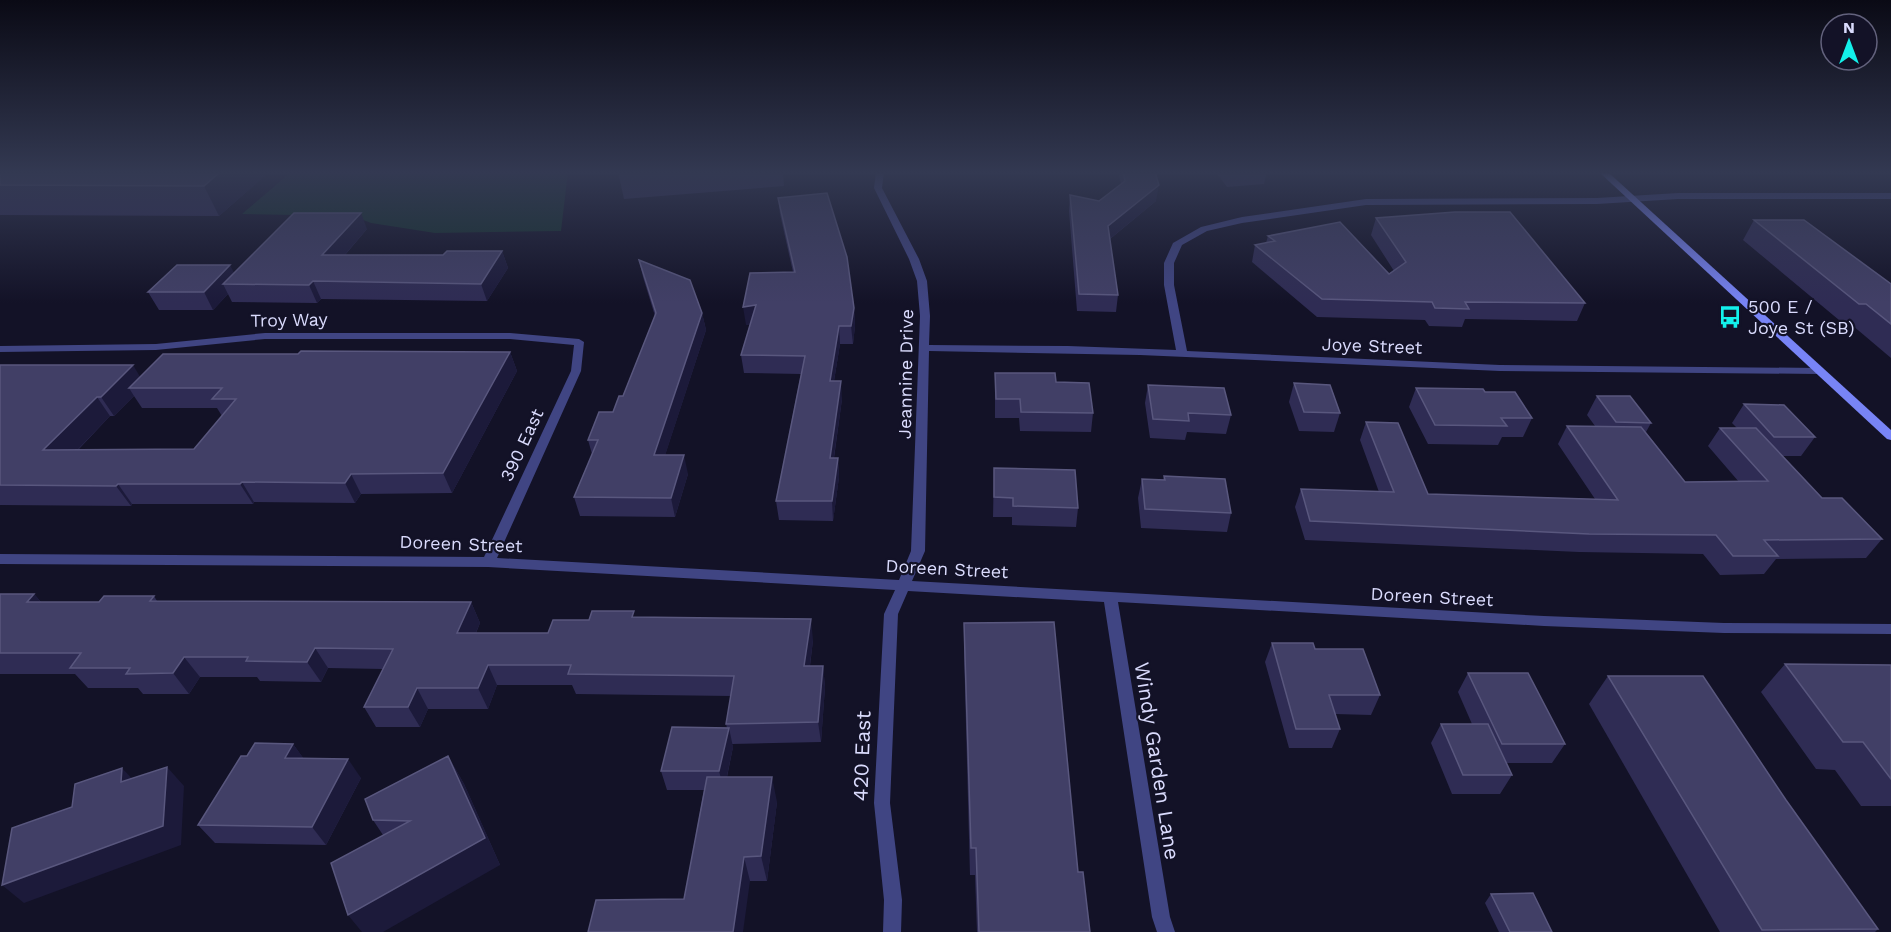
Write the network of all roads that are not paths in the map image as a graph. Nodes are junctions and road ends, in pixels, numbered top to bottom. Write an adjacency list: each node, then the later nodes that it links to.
1 (892, 215): 6 (street, Jeannine Drive)
2 (1267, 215): 7 (street)
3 (1650, 215): 8 (street)
4 (579, 342): 5 (street, Troy Way); 11 (street, 390 East)
5 (0, 348)
6 (924, 348): 7 (street, Joye Street); 12 (street, Jeannine Drive)
7 (1182, 354): 8 (street, Joye Street)
8 (1818, 370): 9 (street)
9 (1891, 436)
10 (0, 559): 11 (street, Doreen Street)
11 (488, 562): 12 (street, Doreen Street)
12 (905, 585): 13 (street, Doreen Street); 15 (street, 420 East)
13 (1110, 597): 14 (street, Doreen Street); 16 (street, Windy Garden Lane)
14 (1891, 629)
15 (892, 932)
16 (1166, 932)

